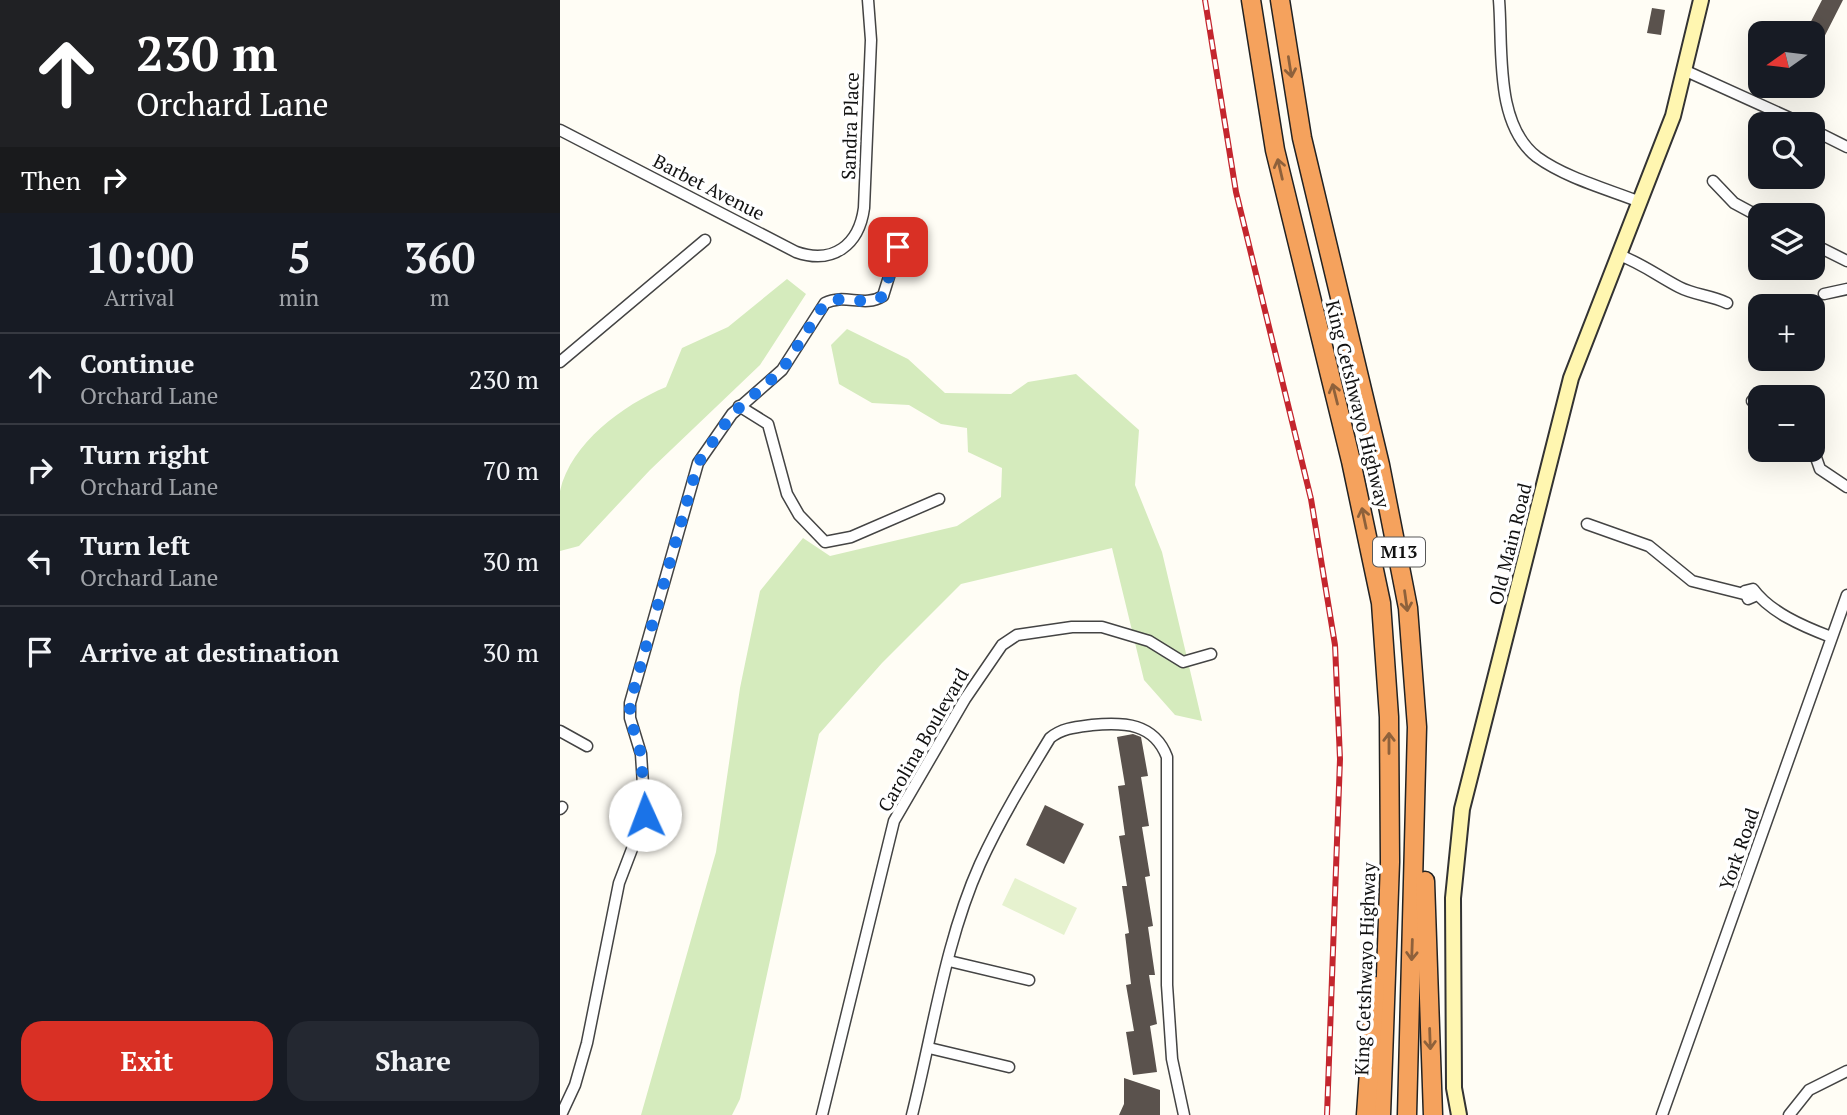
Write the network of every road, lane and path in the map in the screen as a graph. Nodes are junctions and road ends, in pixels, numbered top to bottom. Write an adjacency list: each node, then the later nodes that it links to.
1 (868, 0): 16 (street, Sandra Place)
2 (1251, 0): 35 (highway, King Cetshwayo Highway / M13, one-way to 2)
3 (1280, 0): 34 (highway, King Cetshwayo Highway / M13, one-way to 34)
4 (1499, 0): 12 (street)
5 (1700, 0): 6 (street, Old Main Road)
6 (1686, 71): 7 (street); 12 (street, Old Main Road)
7 (1777, 112)
8 (560, 130): 16 (street, Barbet Avenue)
9 (1825, 136): 10 (street)
10 (1847, 147)
11 (1713, 181): 13 (street)
12 (1640, 202): 18 (street, Old Main Road)
13 (1748, 211)
14 (905, 225): 24 (street)
15 (705, 240): 23 (street)
16 (845, 248)
17 (1825, 250): 19 (street)
18 (1619, 255): 22 (street); 51 (street, Old Main Road)
19 (1847, 261)
20 (1847, 289): 21 (street)
21 (1824, 294)
22 (1727, 303)
23 (560, 362)
24 (739, 406): 27 (street); 42 (street)
25 (1817, 462): 26 (street)
26 (1847, 487)
27 (939, 499)
28 (1587, 524): 30 (street)
29 (1847, 595): 30 (street, York Road)
30 (1831, 637): 52 (street, York Road)
31 (1211, 654): 43 (street, Carolina Boulevard)
32 (560, 731): 33 (street)
33 (587, 746)
34 (1417, 800): 49 (highway, King Cetshwayo Highway / M13, one-way to 49); 50 (highway, one-way to 50)
35 (1389, 812): 47 (highway); 48 (highway, King Cetshwayo Highway / M13)
36 (949, 961): 37 (street); 38 (street); 41 (street)
37 (1029, 980)
38 (929, 1048): 39 (street); 44 (street)
39 (1009, 1066)
40 (1847, 1071): 53 (street)
41 (1180, 1104): 45 (street); 46 (street)
42 (561, 1115)
43 (822, 1115)
44 (912, 1115)
45 (1175, 1115)
46 (1184, 1115)
47 (1366, 1115)
48 (1381, 1115)
49 (1407, 1115)
50 (1433, 1115)
51 (1459, 1115)
52 (1662, 1115)
53 (1789, 1115)

